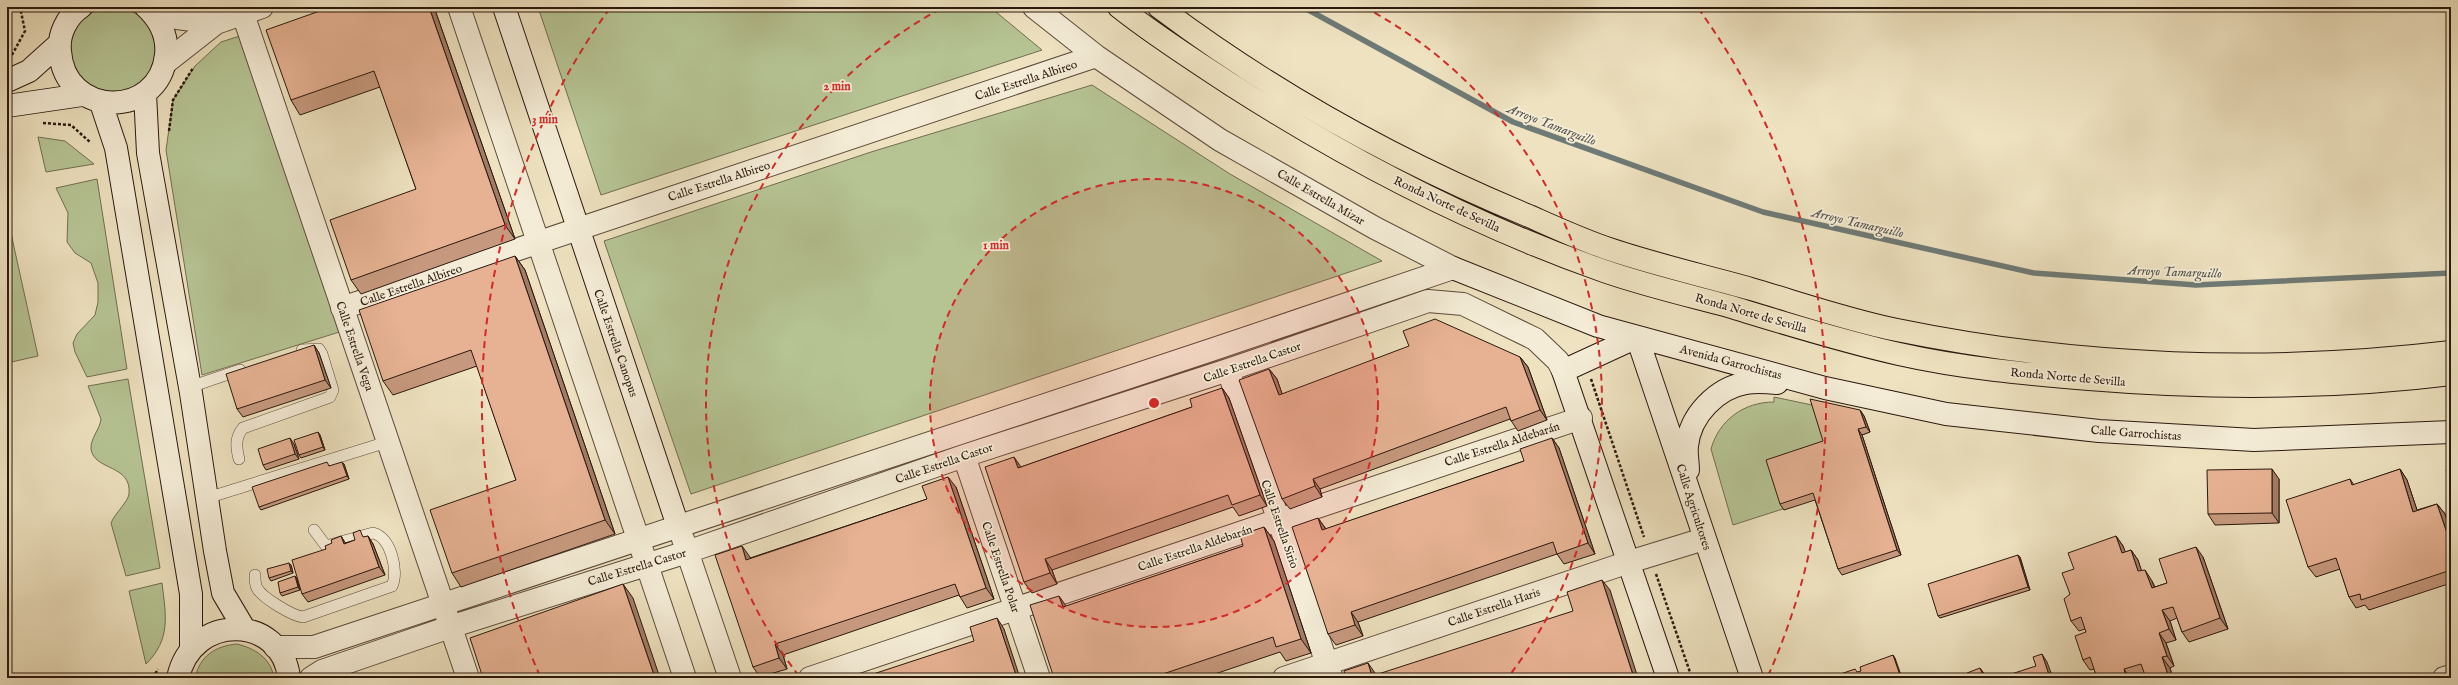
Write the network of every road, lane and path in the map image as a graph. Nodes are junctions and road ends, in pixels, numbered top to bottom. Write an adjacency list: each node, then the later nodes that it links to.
1 (20, 7): 13 (path)
2 (459, 7): 24 (street)
3 (504, 7): 23 (street, Calle Estrella Canopus)
4 (1034, 7): 12 (street, Calle Estrella Mizar)
5 (1119, 7): 33 (highway, Ronda Norte de Sevilla)
6 (1159, 7): 29 (highway, Ronda Norte de Sevilla)
7 (78, 8): 11 (street)
8 (253, 10): 10 (street); 26 (street, Calle Estrella Vega)
9 (150, 11): 10 (street); 14 (street)
10 (216, 23): 14 (street)
11 (59, 44): 16 (street); 18 (street)
12 (1096, 56): 23 (street, Calle Estrella Albireo); 25 (street, Calle Estrella Mizar)
13 (11, 58)
14 (165, 63): 17 (street)
15 (195, 66): 21 (path)
16 (7, 81)
17 (145, 93): 18 (street); 35 (street)
18 (92, 99): 19 (street); 59 (street)
19 (7, 106)
20 (39, 123): 22 (path)
21 (168, 136)
22 (93, 145)
23 (578, 228): 24 (street, Calle Estrella Albireo); 45 (street, Calle Estrella Canopus)
24 (538, 241): 26 (street, Calle Estrella Albireo); 48 (street)
25 (1453, 268): 27 (street, Calle Estrella Mizar); 45 (street, Calle Estrella Castor)
26 (342, 308): 39 (street, Calle Estrella Vega)
27 (1637, 337): 32 (street); 36 (street, Avenida Garrochistas); 42 (street, Calle Agricultores)
28 (294, 352): 41 (lane)
29 (2451, 352)
30 (251, 366): 35 (lane)
31 (1228, 370): 32 (street, Calle Estrella Castor); 40 (street, Calle Estrella Castor); 44 (street, Calle Estrella Sirio)
32 (1563, 371): 37 (street)
33 (2451, 374)
34 (1590, 375): 50 (path)
35 (190, 387): 43 (street)
36 (1824, 388): 38 (street, Calle Garrochistas); 42 (street)
37 (1580, 418): 44 (street, Calle Estrella Aldebarán); 51 (street)
38 (2451, 432)
39 (388, 442): 43 (lane); 54 (street, Calle Estrella Vega)
40 (964, 456): 49 (street, Calle Estrella Castor); 55 (street, Calle Estrella Polar)
41 (239, 459)
42 (1688, 488): 47 (street, Calle Agricultores)
43 (207, 498): 57 (street)
44 (1278, 519): 55 (street, Calle Estrella Aldebarán); 61 (street, Calle Estrella Sirio)
45 (678, 526): 48 (street, Calle Estrella Castor); 49 (street, Calle Estrella Canopus)
46 (314, 530): 53 (lane)
47 (1704, 539): 50 (street, Calle Estrella Haris); 74 (street, Calle Agricultores)
48 (638, 540): 52 (street); 54 (street, Calle Estrella Castor)
49 (687, 552): 52 (street, Calle Estrella Castor); 68 (street, Calle Estrella Canopus)
50 (1650, 555): 51 (street, Calle Estrella Haris); 73 (path)
51 (1629, 562): 61 (street, Calle Estrella Haris); 72 (street)
52 (646, 564): 56 (street, Calle Estrella Castor); 67 (street)
53 (255, 575)
54 (442, 604): 56 (street, Calle Estrella Vega); 58 (street, Calle Estrella Castor)
55 (1015, 609): 69 (street, Calle Estrella Aldebarán); 70 (street, Calle Estrella Polar)
56 (450, 627): 65 (street, Calle Estrella Castor); 66 (street, Calle Estrella Vega)
57 (245, 630): 58 (street); 59 (street)
58 (275, 647): 64 (street)
59 (191, 648): 60 (street)
60 (170, 671): 63 (path)
61 (1329, 671): 71 (street, Calle Estrella Haris)
62 (2451, 676): 75 (street)
63 (152, 678)
64 (289, 678)
65 (311, 678)
66 (468, 678)
67 (685, 678)
68 (730, 678)
69 (810, 678)
70 (1039, 678)
71 (1284, 678)
72 (1668, 678)
73 (1692, 678)
74 (1752, 678)
75 (2444, 678)

